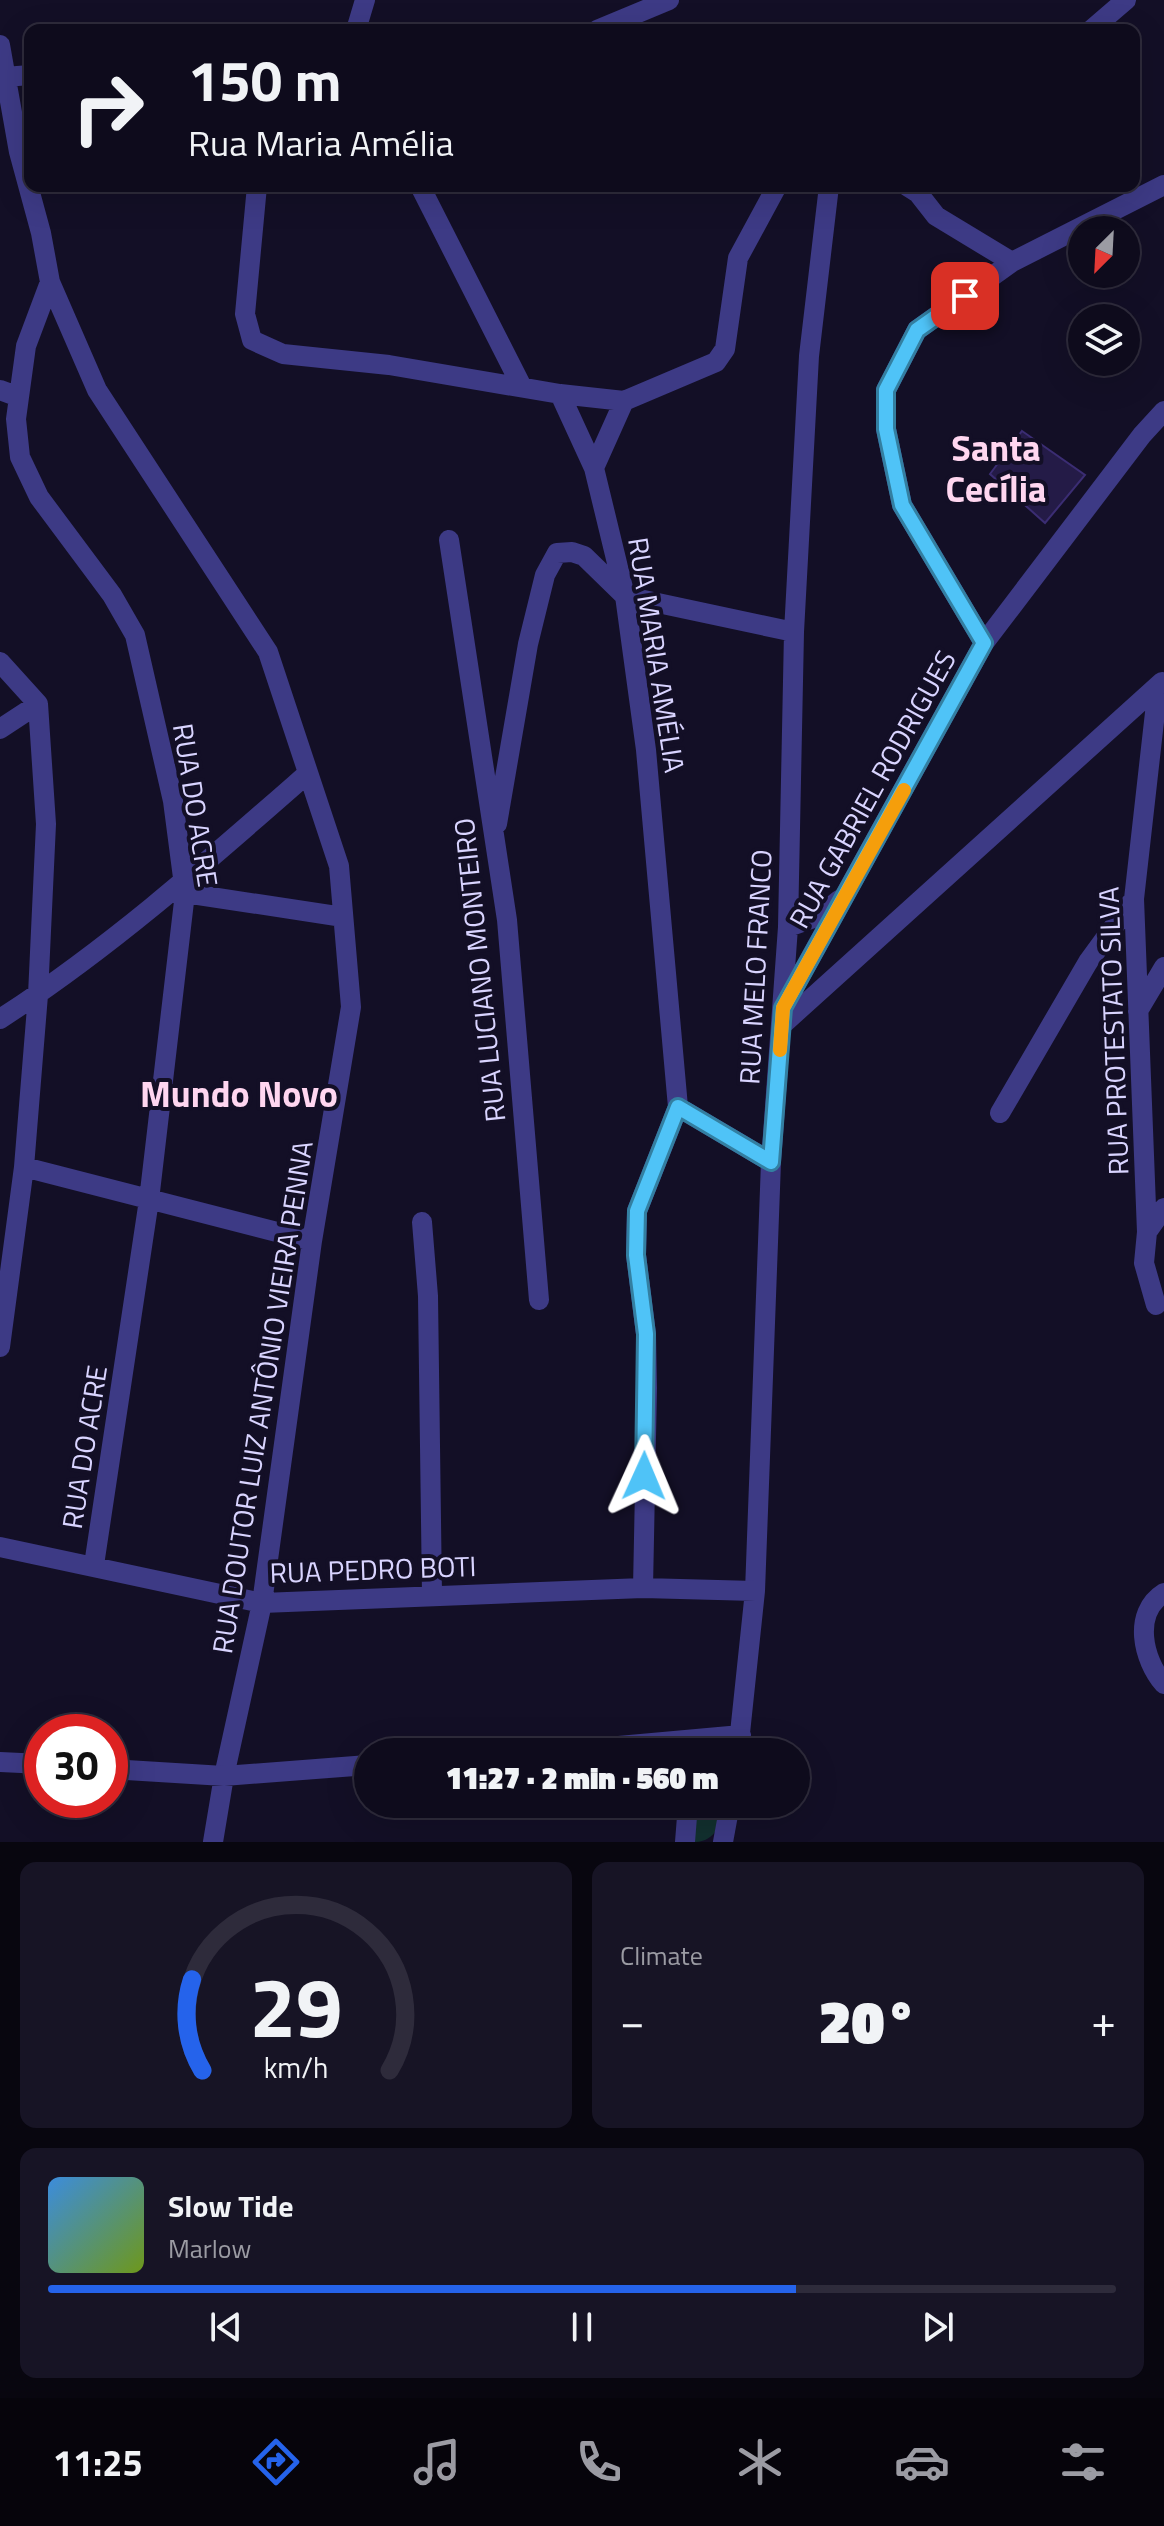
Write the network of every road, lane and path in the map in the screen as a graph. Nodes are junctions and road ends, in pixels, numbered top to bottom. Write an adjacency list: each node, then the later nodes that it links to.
1 (365, 0): 4 (street)
2 (669, 0): 5 (street)
3 (1126, 0): 6 (street)
4 (358, 24)
5 (615, 24)
6 (1098, 24)
7 (0, 45): 9 (street, RUA DOUTOR LUIZ ANTÔNIO VIEIRA PENNA)
8 (24, 75): 9 (street)
9 (5, 77): 10 (street, RUA DOUTOR LUIZ ANTÔNIO VIEIRA PENNA)
10 (24, 170)
11 (1164, 185): 18 (street)
12 (30, 192): 19 (street, RUA DOUTOR LUIZ ANTÔNIO VIEIRA PENNA)
13 (256, 192): 20 (street)
14 (423, 192): 20 (street)
15 (774, 192): 23 (street)
16 (828, 192): 28 (street, RUA MELO FRANCO)
17 (920, 192): 18 (street)
18 (1012, 262): 29 (street)
19 (50, 282): 21 (street, RUA DO ACRE); 34 (street, RUA DOUTOR LUIZ ANTÔNIO VIEIRA PENNA)
20 (521, 385): 22 (street)
21 (10, 394): 36 (street, RUA DO ACRE)
22 (560, 394): 23 (street); 25 (street, RUA MARIA AMÉLIA)
23 (624, 401): 25 (street)
24 (1164, 411): 29 (street, RUA GABRIEL RODRIGUES)
25 (594, 468): 27 (street, RUA MARIA AMÉLIA)
26 (449, 540): 35 (street, RUA LUCIANO MONTEIRO)
27 (625, 596): 28 (street); 35 (street); 46 (street, RUA MARIA AMÉLIA)
28 (794, 632): 40 (street, RUA MELO FRANCO)
29 (984, 643): 37 (street, RUA GABRIEL RODRIGUES)
30 (0, 662): 32 (street)
31 (1161, 683): 38 (street, RUA PROTESTATO SILVA); 44 (street)
32 (38, 704): 33 (street); 42 (street)
33 (0, 729)
34 (307, 774): 36 (street); 39 (street, RUA DOUTOR LUIZ ANTÔNIO VIEIRA PENNA)
35 (494, 840): 55 (street, RUA LUCIANO MONTEIRO)
36 (185, 888): 39 (street); 42 (street); 50 (street, RUA DO ACRE)
37 (848, 893): 40 (street); 44 (street, RUA GABRIEL RODRIGUES)
38 (1134, 899): 43 (street, RUA PROTESTATO SILVA); 47 (street)
39 (343, 917): 54 (street, RUA DOUTOR LUIZ ANTÔNIO VIEIRA PENNA)
40 (788, 927): 44 (street, RUA MELO FRANCO)
41 (1164, 967): 43 (street)
42 (38, 995): 45 (street); 49 (street)
43 (1138, 1011): 53 (street, RUA PROTESTATO SILVA)
44 (783, 1016): 48 (street, RUA MELO FRANCO)
45 (0, 1019)
46 (678, 1107): 48 (street); 60 (street)
47 (1000, 1113)
48 (771, 1162): 61 (street, RUA MELO FRANCO)
49 (24, 1167): 50 (street); 57 (street)
50 (149, 1200): 54 (street); 59 (street, RUA DO ACRE)
51 (1164, 1208): 53 (street)
52 (422, 1222): 63 (street)
53 (1147, 1232): 56 (street, RUA PROTESTATO SILVA)
54 (312, 1241): 64 (street, RUA DOUTOR LUIZ ANTÔNIO VIEIRA PENNA)
55 (539, 1300)
56 (1156, 1305)
57 (0, 1347)
58 (0, 1547): 59 (street, RUA PEDRO BOTI)
59 (94, 1565): 64 (street, RUA PEDRO BOTI)
60 (643, 1588): 61 (street, RUA PEDRO BOTI); 63 (street, RUA PEDRO BOTI)
61 (755, 1591): 66 (street, RUA MELO FRANCO)
62 (1164, 1593): 65 (street)
63 (432, 1595): 64 (street, RUA PEDRO BOTI)
64 (262, 1603): 71 (street, RUA DOUTOR LUIZ ANTÔNIO VIEIRA PENNA)
65 (1164, 1684)
66 (741, 1738)
67 (0, 1762): 68 (street)
68 (24, 1763)
69 (354, 1766): 71 (street)
70 (128, 1770): 71 (street)
71 (224, 1776): 74 (street, RUA DOUTOR LUIZ ANTÔNIO VIEIRA PENNA)
72 (687, 1818): 75 (street)
73 (727, 1818): 76 (street)
74 (213, 1842)
75 (685, 1842)
76 (723, 1842)

